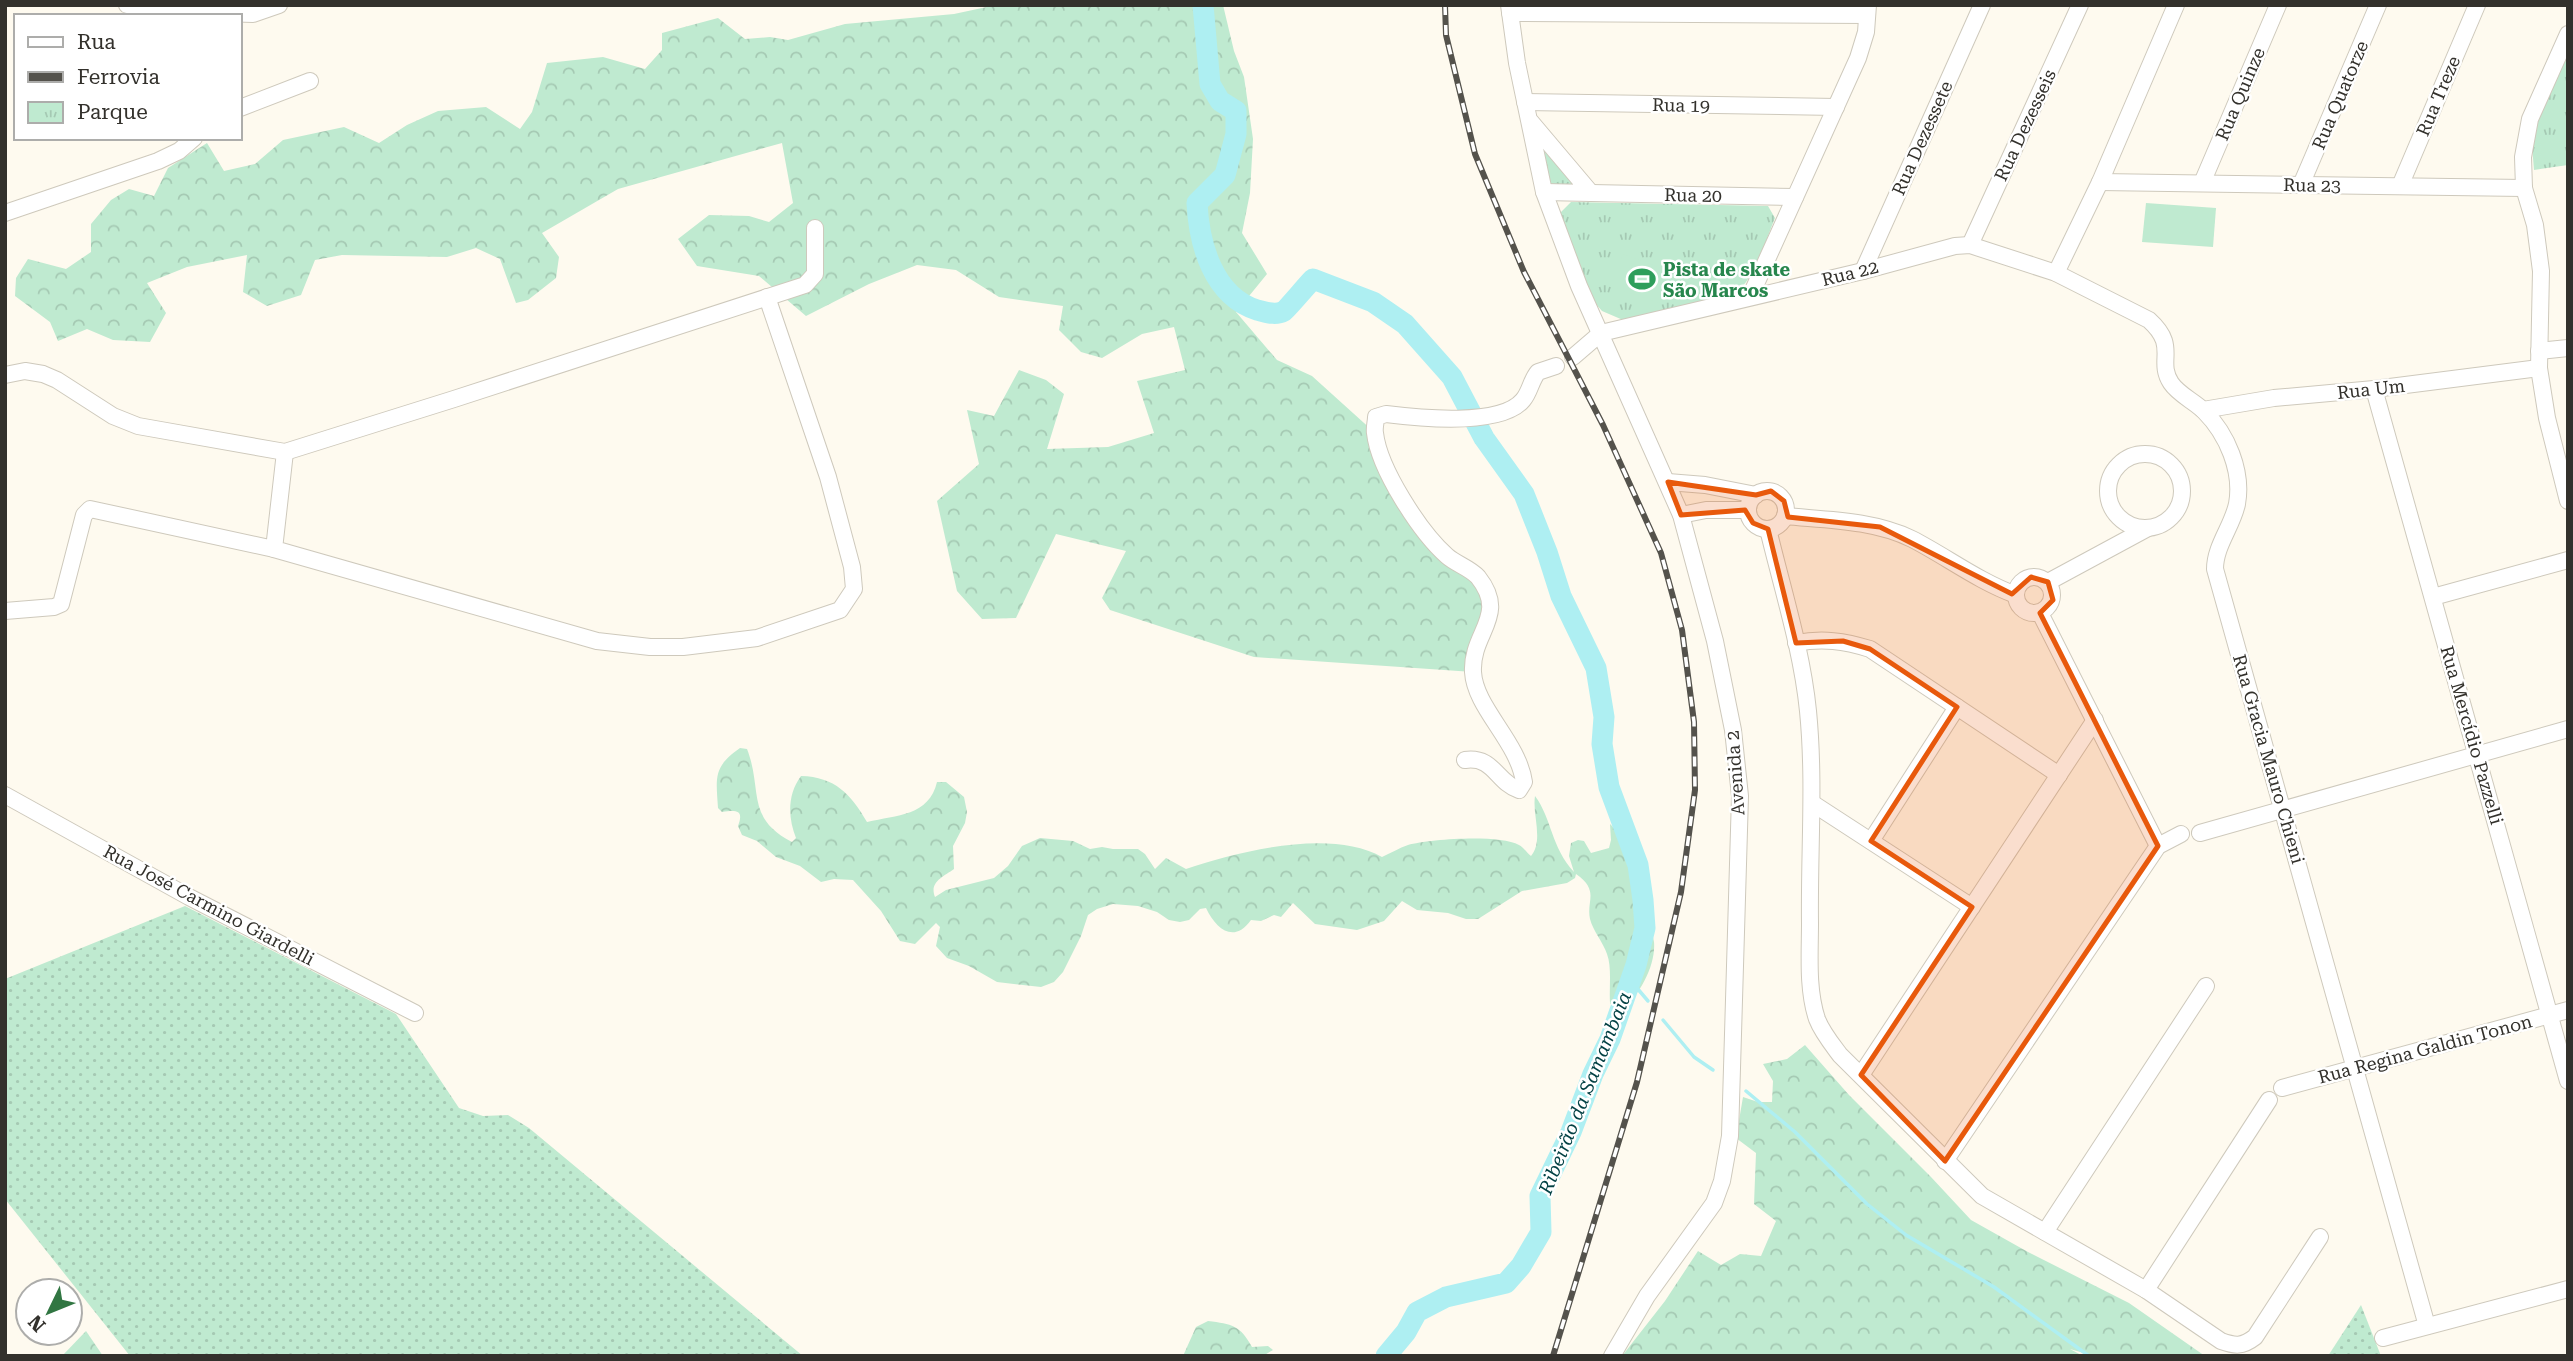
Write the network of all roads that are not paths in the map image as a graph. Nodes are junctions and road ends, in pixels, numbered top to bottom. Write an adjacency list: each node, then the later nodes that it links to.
1 (127, 5): 2 (street)
2 (279, 5)
3 (1982, 5): 28 (street, Rua Dezessete)
4 (2080, 5): 27 (street, Rua Dezesseis)
5 (2176, 5): 17 (street)
6 (2278, 5): 18 (street, Rua Quinze)
7 (2378, 5): 19 (street, Rua Quatorze)
8 (2477, 5): 20 (street, Rua Treze)
9 (1509, 9): 10 (street); 15 (street, Avenida 2)
10 (1868, 10): 14 (street)
11 (2568, 34): 21 (street)
12 (310, 81): 13 (street)
13 (242, 107)
14 (1836, 107): 15 (street, Rua 19); 24 (street)
15 (1527, 110): 22 (street, Avenida 2); 23 (street)
16 (192, 140): 25 (street)
17 (2100, 182): 18 (street, Rua 23); 29 (street)
18 (2202, 183): 19 (street, Rua 23)
19 (2301, 185): 20 (street, Rua 23)
20 (2400, 186): 21 (street, Rua 23)
21 (2524, 188): 34 (street)
22 (1544, 192): 23 (street, Rua 20); 32 (street, Avenida 2)
23 (1591, 193): 24 (street, Rua 20)
24 (1795, 197): 31 (street)
25 (5, 213)
26 (815, 228): 30 (street)
27 (1970, 245): 28 (street, Rua 22); 29 (street, Rua 22)
28 (1863, 271): 31 (street, Rua 22)
29 (2056, 273): 40 (street, Rua Gracia Mauro Chieni)
30 (767, 296): 41 (street); 50 (street)
31 (1749, 297): 32 (street, Rua 22)
32 (1601, 333): 35 (street); 42 (street, Avenida 2)
33 (2568, 348): 34 (street)
34 (2539, 351): 37 (street)
35 (1573, 357)
36 (1556, 366): 62 (street)
37 (2539, 368): 39 (street, Rua Um); 44 (street)
38 (5, 375): 41 (street)
39 (2374, 389): 40 (street, Rua Um); 54 (street, Rua Mercídio Pazzelli)
40 (2203, 410): 66 (street, Rua Gracia Mauro Chieni)
41 (285, 452): 50 (street)
42 (1668, 482): 43 (street); 46 (street, Avenida 2)
43 (1756, 495): 45 (street); 47 (street)
44 (2568, 501)
45 (1748, 510): 46 (street); 49 (street)
46 (1681, 515): 88 (street, Avenida 2)
47 (1785, 516): 49 (street); 53 (street)
48 (2148, 527): 48 (street); 52 (street)
49 (1768, 529): 57 (street)
50 (274, 549): 55 (street)
51 (2568, 560): 54 (street)
52 (2048, 582): 53 (street); 56 (street)
53 (2016, 595): 56 (street)
54 (2433, 597): 61 (street, Rua Mercídio Pazzelli)
55 (5, 611)
56 (2040, 613): 59 (street)
57 (1796, 643): 58 (street); 65 (street)
58 (1957, 707): 63 (street); 69 (street)
59 (2095, 720): 63 (street); 70 (street)
60 (2568, 729): 61 (street)
61 (2477, 754): 66 (street); 75 (street, Rua Mercídio Pazzelli)
62 (1465, 761)
63 (2059, 775): 71 (street)
64 (5, 795): 74 (street, Rua José Carmino Giardelli)
65 (1812, 803): 69 (street); 77 (street)
66 (2283, 810): 67 (street); 76 (street, Rua Gracia Mauro Chieni)
67 (2200, 833)
68 (2181, 834): 70 (street)
69 (1871, 841): 71 (street)
70 (2158, 845): 81 (street)
71 (1972, 907): 77 (street)
72 (2206, 986): 82 (street)
73 (2568, 1010): 75 (street, Rua Regina Galdin Tonon)
74 (415, 1013)
75 (2549, 1015): 76 (street, Rua Regina Galdin Tonon); 78 (street, Rua Mercídio Pazzelli)
76 (2354, 1069): 79 (street, Rua Regina Galdin Tonon); 86 (street, Rua Gracia Mauro Chieni)
77 (1861, 1076): 81 (street)
78 (2568, 1081)
79 (2283, 1088)
80 (2269, 1100): 85 (street)
81 (1945, 1161): 82 (street)
82 (2045, 1232): 85 (street)
83 (2320, 1237): 85 (street)
84 (2568, 1289): 86 (street)
85 (2146, 1290)
86 (2427, 1326): 87 (street)
87 (2383, 1338)
88 (1612, 1356)

